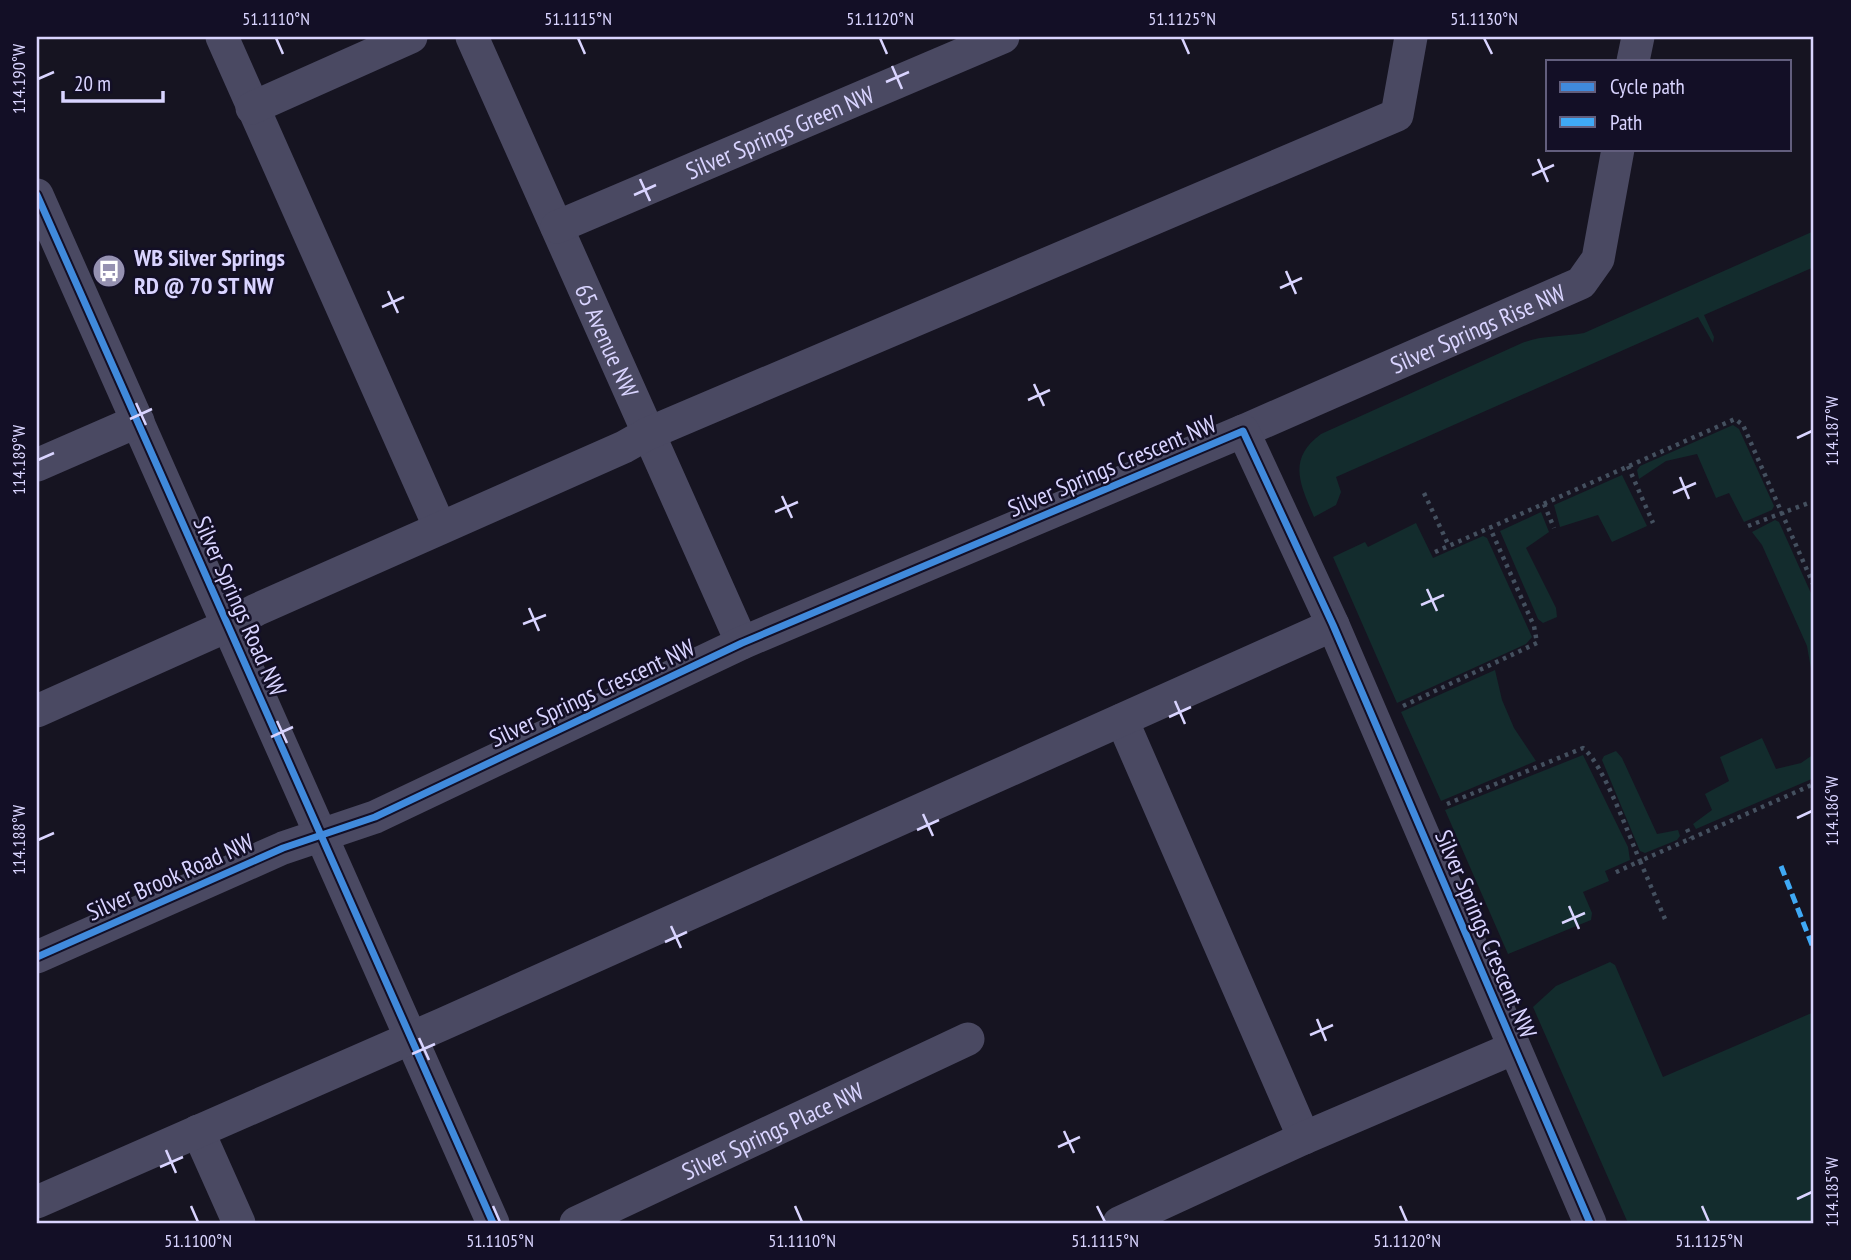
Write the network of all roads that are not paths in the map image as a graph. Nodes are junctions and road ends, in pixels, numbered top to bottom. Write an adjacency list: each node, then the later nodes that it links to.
1 (222, 37): 8 (street)
2 (411, 37): 8 (street)
3 (472, 37): 11 (street, 65 Avenue NW)
4 (1003, 37): 11 (street, Silver Springs Green NW)
5 (1411, 37): 14 (street)
6 (1638, 37): 7 (street)
7 (1633, 60)
8 (252, 108): 16 (street)
9 (1618, 150): 13 (street, Silver Springs Rise NW)
10 (39, 208): 12 (street, Silver Springs Road NW)
11 (557, 227): 14 (street, 65 Avenue NW)
12 (138, 421): 15 (street); 18 (street, Silver Springs Road NW)
13 (1243, 431): 17 (street, Silver Springs Crescent NW); 19 (street, Silver Springs Crescent NW)
14 (648, 434): 16 (street); 19 (street, 65 Avenue NW)
15 (37, 465)
16 (440, 528): 18 (street)
17 (1333, 625): 21 (street); 26 (street, Silver Springs Crescent NW)
18 (227, 626): 20 (street); 22 (street, Silver Springs Road NW)
19 (742, 643): 22 (street, Silver Springs Crescent NW)
20 (37, 711)
21 (1122, 720): 24 (street); 28 (street)
22 (320, 836): 23 (street, Silver Brook Road NW); 24 (street, Silver Springs Road NW)
23 (37, 957)
24 (411, 1038): 27 (street); 31 (street, Silver Springs Road NW)
25 (968, 1039): 32 (street, Silver Springs Place NW)
26 (1514, 1048): 28 (street); 34 (street, Silver Springs Crescent NW)
27 (198, 1131): 29 (street); 30 (street)
28 (1304, 1138): 33 (street)
29 (37, 1202)
30 (239, 1223)
31 (493, 1223)
32 (576, 1223)
33 (1119, 1223)
34 (1590, 1223)

